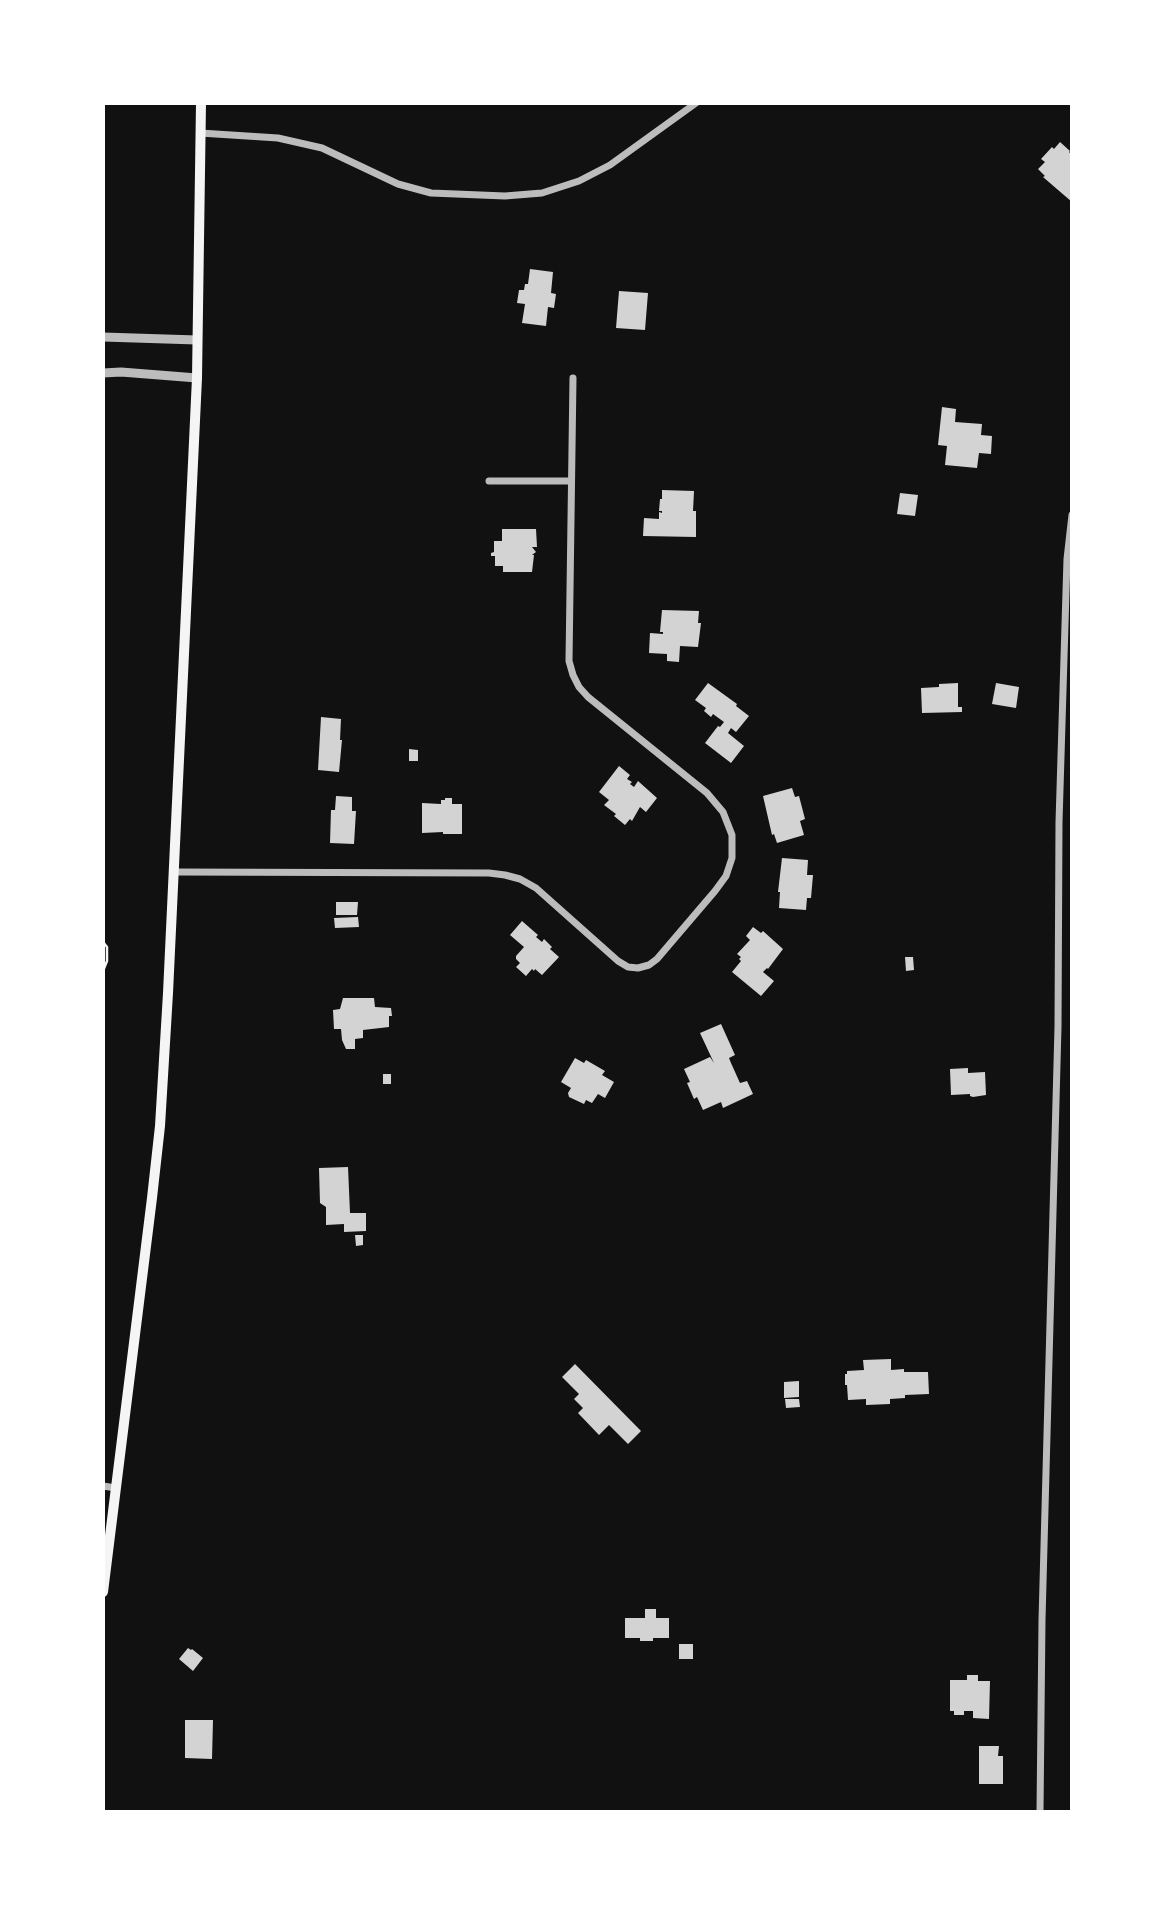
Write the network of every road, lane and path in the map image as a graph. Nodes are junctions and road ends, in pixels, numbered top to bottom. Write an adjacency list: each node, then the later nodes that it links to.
1 (201, 103): 3 (main road)
2 (696, 103): 3 (street)
3 (200, 133): 5 (main road)
4 (103, 337): 5 (street)
5 (197, 340): 7 (main road)
6 (103, 373): 7 (street)
7 (197, 378): 12 (main road)
8 (573, 378): 10 (street)
9 (489, 481): 10 (street)
10 (571, 481): 12 (street)
11 (1072, 515): 18 (street)
12 (174, 872): 16 (main road)
13 (103, 942): 14 (path)
14 (103, 971)
15 (103, 1486): 16 (street)
16 (116, 1488): 17 (main road)
17 (103, 1591)
18 (1040, 1812)

